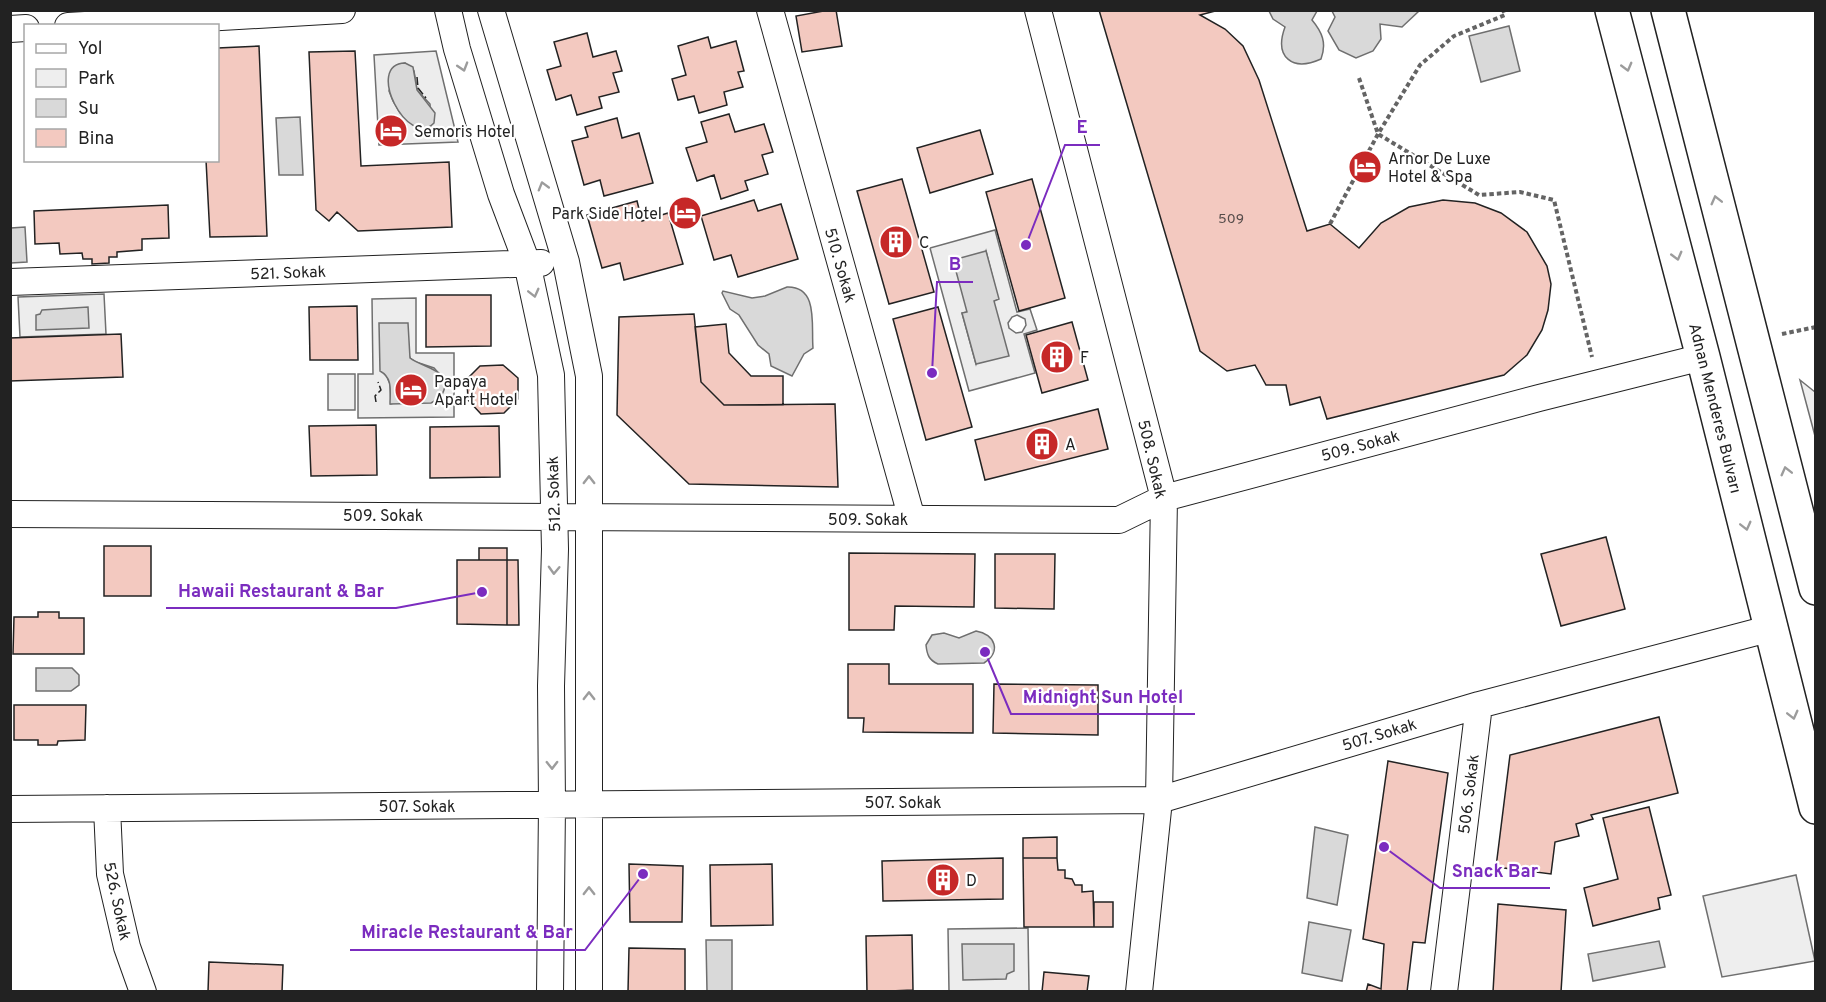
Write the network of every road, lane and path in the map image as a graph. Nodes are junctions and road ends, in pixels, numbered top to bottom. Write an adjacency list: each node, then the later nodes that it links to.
1 (342, 10): 9 (street)
2 (448, 10): 14 (street, 512. Sokak, one-way to 14)
3 (491, 10): 13 (street, 512. Sokak, one-way to 3)
4 (770, 10): 22 (street, 510. Sokak)
5 (1038, 10): 18 (street, 508. Sokak)
6 (1503, 10): 11 (path)
7 (1612, 10): 16 (main road, Adnan Menderes Bulvarı, one-way to 16)
8 (1668, 10): 23 (main road, one-way to 8)
9 (102, 24)
10 (1359, 78): 11 (path)
11 (1378, 134): 12 (path); 17 (path)
12 (1330, 224)
13 (566, 262): 14 (street, 521. Sokak); 21 (street, 512. Sokak, one-way to 13)
14 (527, 263): 15 (street, 521. Sokak); 20 (street, 512. Sokak, one-way to 20)
15 (10, 282)
16 (1703, 357): 18 (street, 509. Sokak); 24 (main road, Adnan Menderes Bulvarı, one-way to 24)
17 (1594, 363)
18 (1164, 498): 22 (street, 509. Sokak); 26 (street, 508. Sokak)
19 (10, 514): 20 (street, 509. Sokak)
20 (554, 515): 21 (street, 509. Sokak); 27 (street, 512. Sokak, one-way to 27)
21 (589, 517): 22 (street, 509. Sokak); 28 (street, 512. Sokak, one-way to 21)
22 (912, 519)
23 (1815, 588)
24 (1772, 628): 25 (street, 507. Sokak); 29 (main road, Adnan Menderes Bulvarı, one-way to 29)
25 (1479, 705): 26 (street, 507. Sokak); 36 (street, 506. Sokak)
26 (1159, 800): 28 (street, 507. Sokak); 35 (street, 508. Sokak)
27 (552, 805): 28 (street, 507. Sokak); 30 (street, 507. Sokak); 33 (street, 512. Sokak)
28 (588, 805): 34 (street, 512. Sokak, one-way to 28)
29 (1815, 807)
30 (107, 808): 31 (street, 507. Sokak); 32 (street, 526. Sokak)
31 (10, 809)
32 (143, 992)
33 (550, 992)
34 (589, 992)
35 (1139, 992)
36 (1444, 992)

